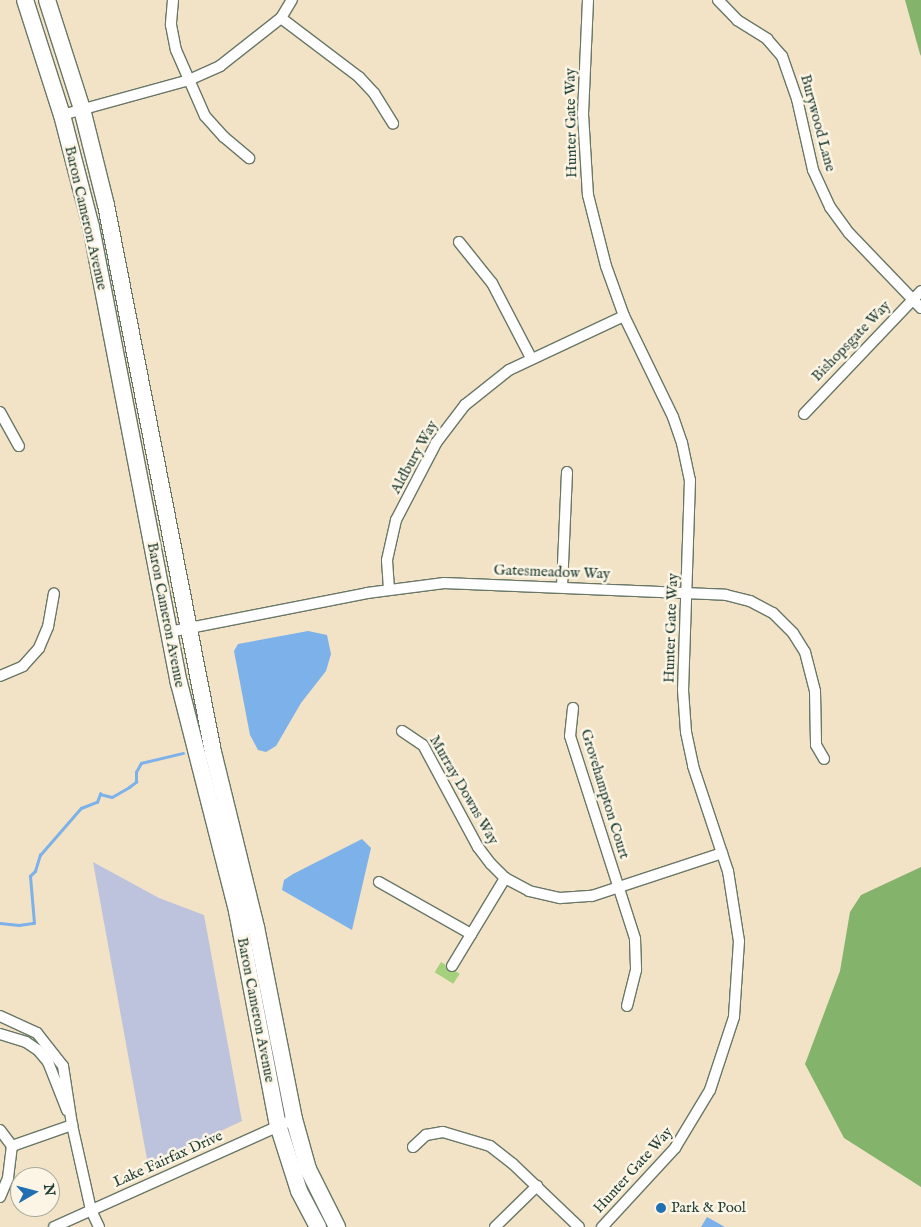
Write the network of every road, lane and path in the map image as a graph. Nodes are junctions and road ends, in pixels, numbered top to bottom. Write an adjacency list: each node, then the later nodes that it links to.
1 (25, 0): 10 (main road, Baron Cameron Avenue)
2 (47, 0): 9 (main road, Baron Cameron Avenue)
3 (174, 0): 8 (street)
4 (292, 0): 7 (street)
5 (588, 0): 17 (street, Hunter Gate Way)
6 (718, 0): 15 (street, Burywood Lane)
7 (281, 18): 8 (street); 11 (street)
8 (189, 80): 9 (street); 12 (street)
9 (82, 109): 10 (street); 27 (main road, Baron Cameron Avenue)
10 (62, 115): 28 (main road, Baron Cameron Avenue)
11 (392, 123)
12 (249, 158)
13 (458, 242): 18 (street)
14 (921, 292): 15 (street, Bishopsgate Way)
15 (912, 300): 16 (street, Burywood Lane); 20 (street, Bishopsgate Way)
16 (921, 308)
17 (624, 316): 18 (street, Aldbury Way); 25 (street, Hunter Gate Way)
18 (531, 358): 24 (street, Aldbury Way)
19 (0, 412): 21 (street)
20 (804, 414)
21 (18, 446)
22 (566, 472): 23 (street)
23 (562, 587): 24 (street, Gatesmeadow Way); 25 (street, Gatesmeadow Way)
24 (389, 589): 27 (street, Gatesmeadow Way)
25 (686, 592): 32 (street, Gatesmeadow Way); 33 (street, Hunter Gate Way)
26 (54, 594): 29 (street)
27 (188, 628): 28 (street, Gatesmeadow Way); 42 (main road, Baron Cameron Avenue)
28 (169, 632): 44 (main road, Baron Cameron Avenue)
29 (0, 676)
30 (572, 708): 36 (street, Grovehampton Court)
31 (402, 731): 34 (street, Murray Downs Way)
32 (824, 759)
33 (722, 854): 36 (street, Murray Downs Way); 57 (street, Hunter Gate Way)
34 (504, 878): 36 (street, Murray Downs Way); 37 (street)
35 (379, 882): 37 (street)
36 (619, 888): 39 (street, Grovehampton Court)
37 (471, 934): 38 (street)
38 (452, 966)
39 (627, 1006)
40 (0, 1016): 43 (street)
41 (0, 1034): 43 (street)
42 (294, 1119): 44 (street, Lake Fairfax Drive); 54 (main road, Baron Cameron Avenue)
43 (72, 1125): 46 (street); 50 (street)
44 (278, 1125): 50 (street, Lake Fairfax Drive); 53 (main road, Baron Cameron Avenue)
45 (0, 1130): 46 (street)
46 (12, 1146): 49 (street)
47 (413, 1147): 48 (street)
48 (537, 1186): 55 (street); 56 (street)
49 (0, 1197)
50 (91, 1210): 51 (street, Lake Fairfax Drive); 52 (street)
51 (54, 1227)
52 (99, 1227)
53 (318, 1227)
54 (337, 1227)
55 (495, 1227)
56 (579, 1227)
57 (602, 1227)

